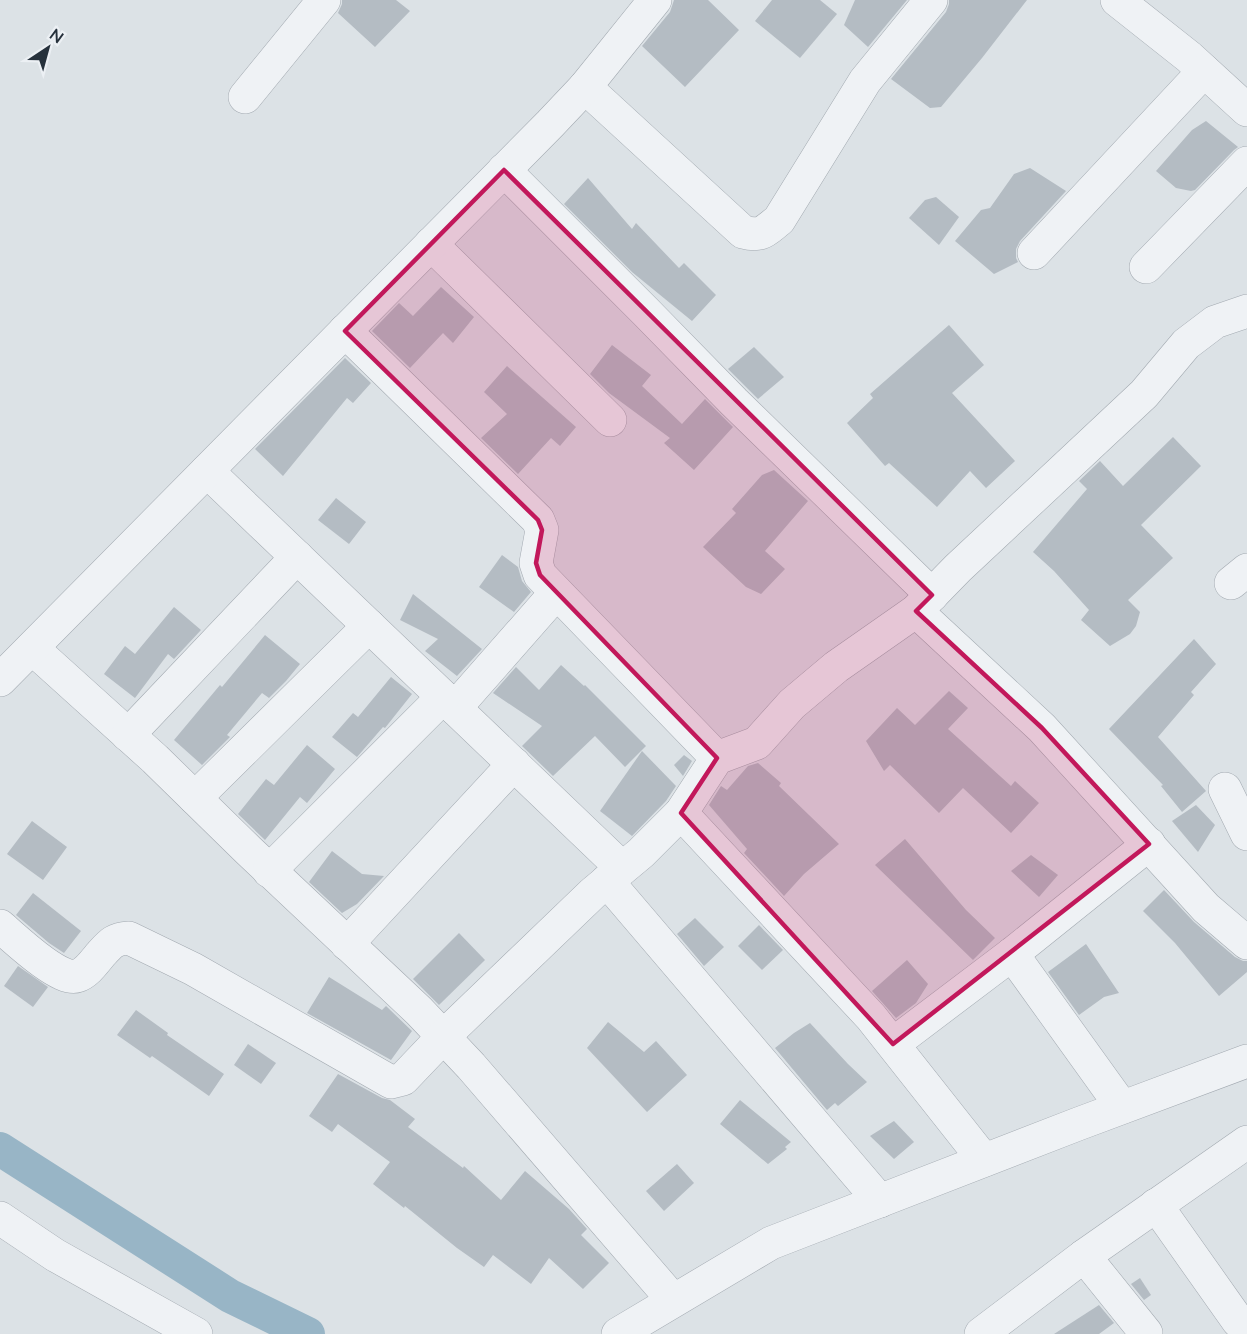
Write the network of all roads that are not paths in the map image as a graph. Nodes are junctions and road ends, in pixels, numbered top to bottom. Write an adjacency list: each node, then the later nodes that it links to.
1 (324, 0): 7 (street)
2 (655, 0): 6 (street)
3 (931, 0): 6 (street)
4 (1117, 0): 5 (street)
5 (1204, 71): 8 (street); 12 (street)
6 (585, 87): 10 (street)
7 (245, 97)
8 (1247, 110)
9 (1247, 163): 13 (street)
10 (504, 170): 11 (street); 20 (street)
11 (431, 244): 15 (street); 16 (street)
12 (1034, 253)
13 (1146, 267)
14 (1247, 311): 20 (street)
15 (345, 331): 17 (street); 19 (street)
16 (610, 420)
17 (207, 471): 18 (street); 22 (street)
18 (297, 557): 21 (street); 25 (street)
19 (556, 593): 24 (street); 26 (street)
20 (924, 603): 26 (street); 32 (street)
21 (369, 626): 24 (street); 29 (street)
22 (32, 648): 23 (street); 25 (street)
23 (0, 680)
24 (449, 703): 27 (street); 33 (street)
25 (128, 735): 29 (street)
26 (717, 758): 30 (street)
27 (514, 764): 34 (street); 36 (street)
28 (1225, 789): 31 (street)
29 (195, 798): 33 (street)
30 (681, 813): 34 (street); 40 (street)
31 (1247, 834)
32 (1149, 844): 37 (street); 38 (street)
33 (269, 871): 36 (street)
34 (615, 874): 39 (street); 45 (street)
35 (0, 926): 39 (street)
36 (347, 944): 39 (street)
37 (1247, 944)
38 (1012, 954): 40 (street); 42 (street)
39 (444, 1036): 49 (street)
40 (893, 1044): 44 (street)
41 (1246, 1065): 42 (street)
42 (1122, 1107): 44 (street)
43 (1247, 1142): 46 (street)
44 (984, 1160): 45 (street)
45 (880, 1201): 49 (street)
46 (1156, 1205): 48 (street); 50 (street)
47 (0, 1218): 52 (street)
48 (1084, 1256): 51 (street); 54 (street)
49 (673, 1300): 53 (street)
50 (1238, 1322)
51 (1146, 1333)
52 (196, 1334)
53 (618, 1334)
54 (981, 1334)

